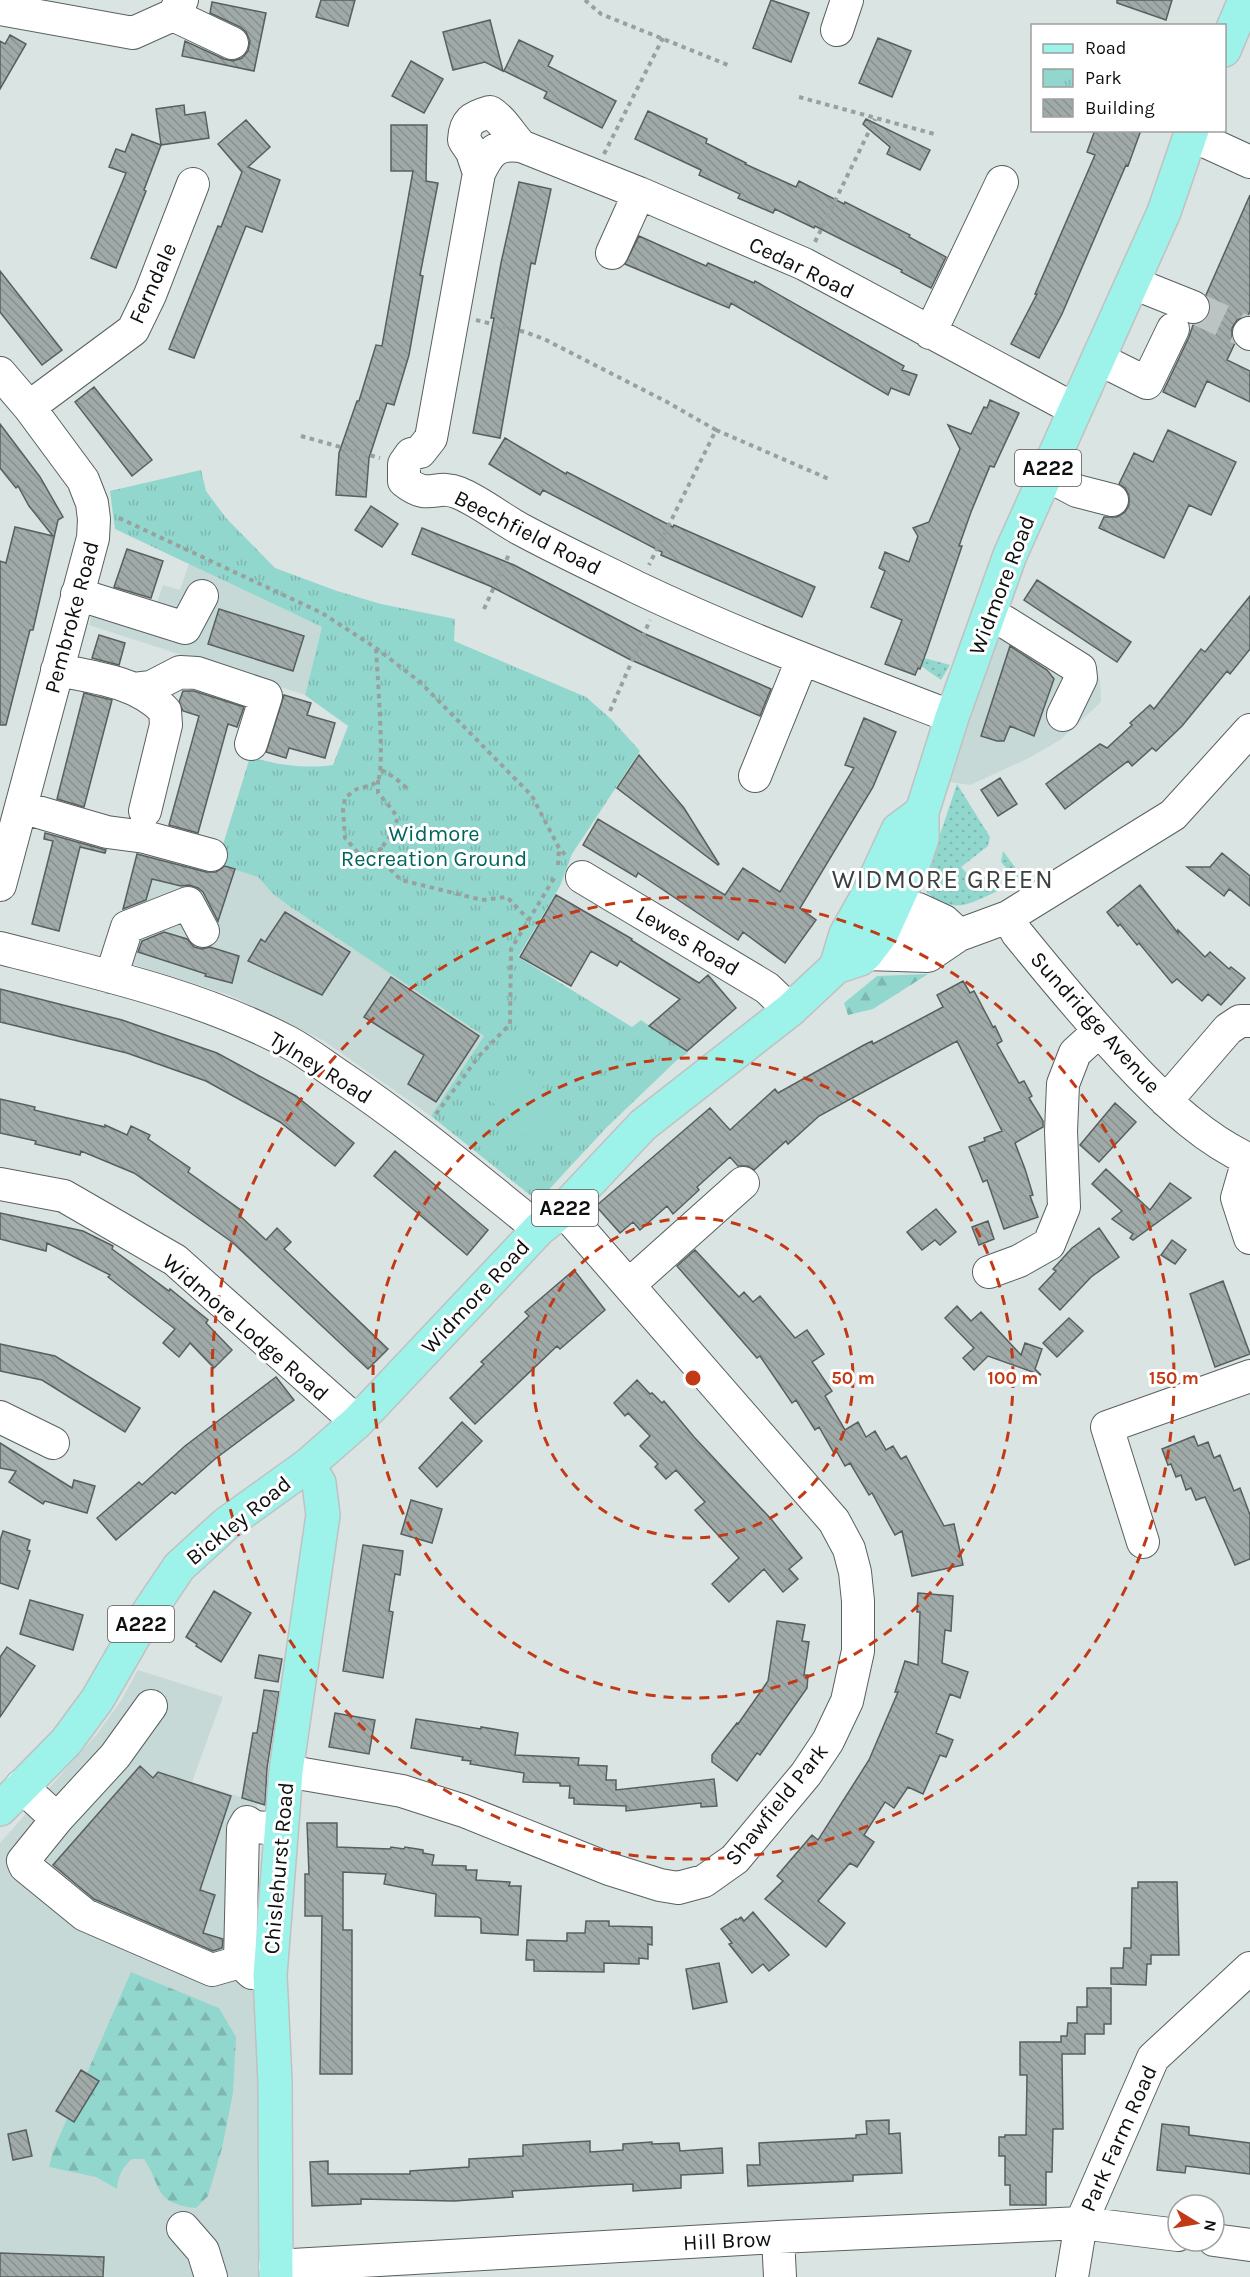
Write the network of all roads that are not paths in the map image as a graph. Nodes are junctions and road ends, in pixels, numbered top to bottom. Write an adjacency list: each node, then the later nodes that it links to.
1 (847, 0): 5 (street)
2 (1246, 2): 7 (main road)
3 (177, 8): 4 (street); 6 (street)
4 (0, 9)
5 (837, 30)
6 (232, 43)
7 (1226, 46)
8 (1191, 133): 9 (street); 14 (main road, Widmore Road / A222)
9 (1250, 162)
10 (1002, 182): 15 (street)
11 (194, 184): 18 (street, Ferndale)
12 (639, 193): 13 (street); 15 (street, Cedar Road); 20 (street, Cedar Road)
13 (612, 253)
14 (1133, 283): 16 (main road, Widmore Road / A222); 16 (street)
15 (930, 333): 19 (street, Cedar Road)
16 (1099, 359): 19 (main road, Widmore Road / A222)
17 (0, 373): 18 (street, Pembroke Road)
18 (29, 407): 24 (street, Pembroke Road)
19 (1074, 409): 21 (main road, Widmore Road / A222)
20 (431, 438): 22 (street); 22 (street, Beechfield Road)
21 (1045, 474): 23 (street); 26 (main road, Widmore Road / A222)
22 (458, 492): 27 (street, Beechfield Road)
23 (1112, 500)
24 (77, 594): 25 (street); 28 (street, Pembroke Road)
25 (202, 596)
26 (989, 614): 30 (street); 31 (main road, Widmore Road / A222)
27 (802, 660): 31 (street, Beechfield Road); 34 (street)
28 (57, 670): 29 (street); 35 (street, Pembroke Road)
29 (134, 688): 33 (street); 36 (street)
30 (1063, 715)
31 (952, 717): 40 (main road, Widmore Road / A222)
32 (1250, 730): 41 (street)
33 (251, 744)
34 (755, 776)
35 (21, 807): 37 (street); 39 (street, Pembroke Road)
36 (145, 811)
37 (211, 855)
38 (582, 877): 48 (street, Lewes Road)
39 (0, 885)
40 (881, 902): 43 (street); 45 (main road, Widmore Road / A222); 46 (main road, Widmore Road / A222)
41 (1008, 917): 43 (street); 50 (street, Sundridge Avenue)
42 (203, 931): 47 (street)
43 (951, 940): 45 (street)
44 (0, 948): 47 (street, Tylney Road)
45 (866, 954): 46 (main road, Widmore Road / A222)
46 (836, 967): 48 (main road, Widmore Road / A222)
47 (111, 977): 55 (street, Tylney Road)
48 (790, 1010): 55 (main road, Widmore Road / A222)
49 (1250, 1021): 51 (street)
50 (1098, 1032): 51 (street, Sundridge Avenue); 57 (street)
51 (1166, 1101): 52 (street, Sundridge Avenue)
52 (1249, 1160): 56 (street)
53 (743, 1183): 58 (street)
54 (0, 1184): 61 (street, Widmore Lodge Road)
55 (551, 1219): 58 (street, Shawfield Park); 61 (main road, Widmore Road / A222)
56 (1250, 1238)
57 (989, 1272)
58 (630, 1284): 66 (street, Shawfield Park)
59 (1250, 1376): 64 (street)
60 (0, 1417): 62 (street)
61 (357, 1422): 63 (main road, Widmore Road / A222)
62 (53, 1443)
63 (308, 1464): 66 (main road, Chislehurst Road); 67 (main road, Bickley Road / A222)
64 (1143, 1542)
65 (151, 1706): 68 (street)
66 (286, 1771): 69 (main road, Chislehurst Road)
67 (8, 1798): 68 (street)
68 (57, 1819): 70 (street)
69 (280, 1829): 70 (street); 72 (main road, Chislehurst Road)
70 (240, 1962): 72 (street)
71 (1250, 1968): 73 (street, Park Farm Road)
72 (270, 1975): 79 (main road, Chislehurst Road)
73 (1081, 2223): 75 (street, Hill Brow); 76 (street, Hill Brow); 82 (street, Park Farm Road)
74 (183, 2228): 80 (street)
75 (1166, 2234)
76 (778, 2237): 79 (street, Hill Brow); 81 (street)
77 (1226, 2242): 78 (street)
78 (1250, 2245)
79 (276, 2271)
80 (211, 2277)
81 (780, 2277)
82 (1072, 2277)

